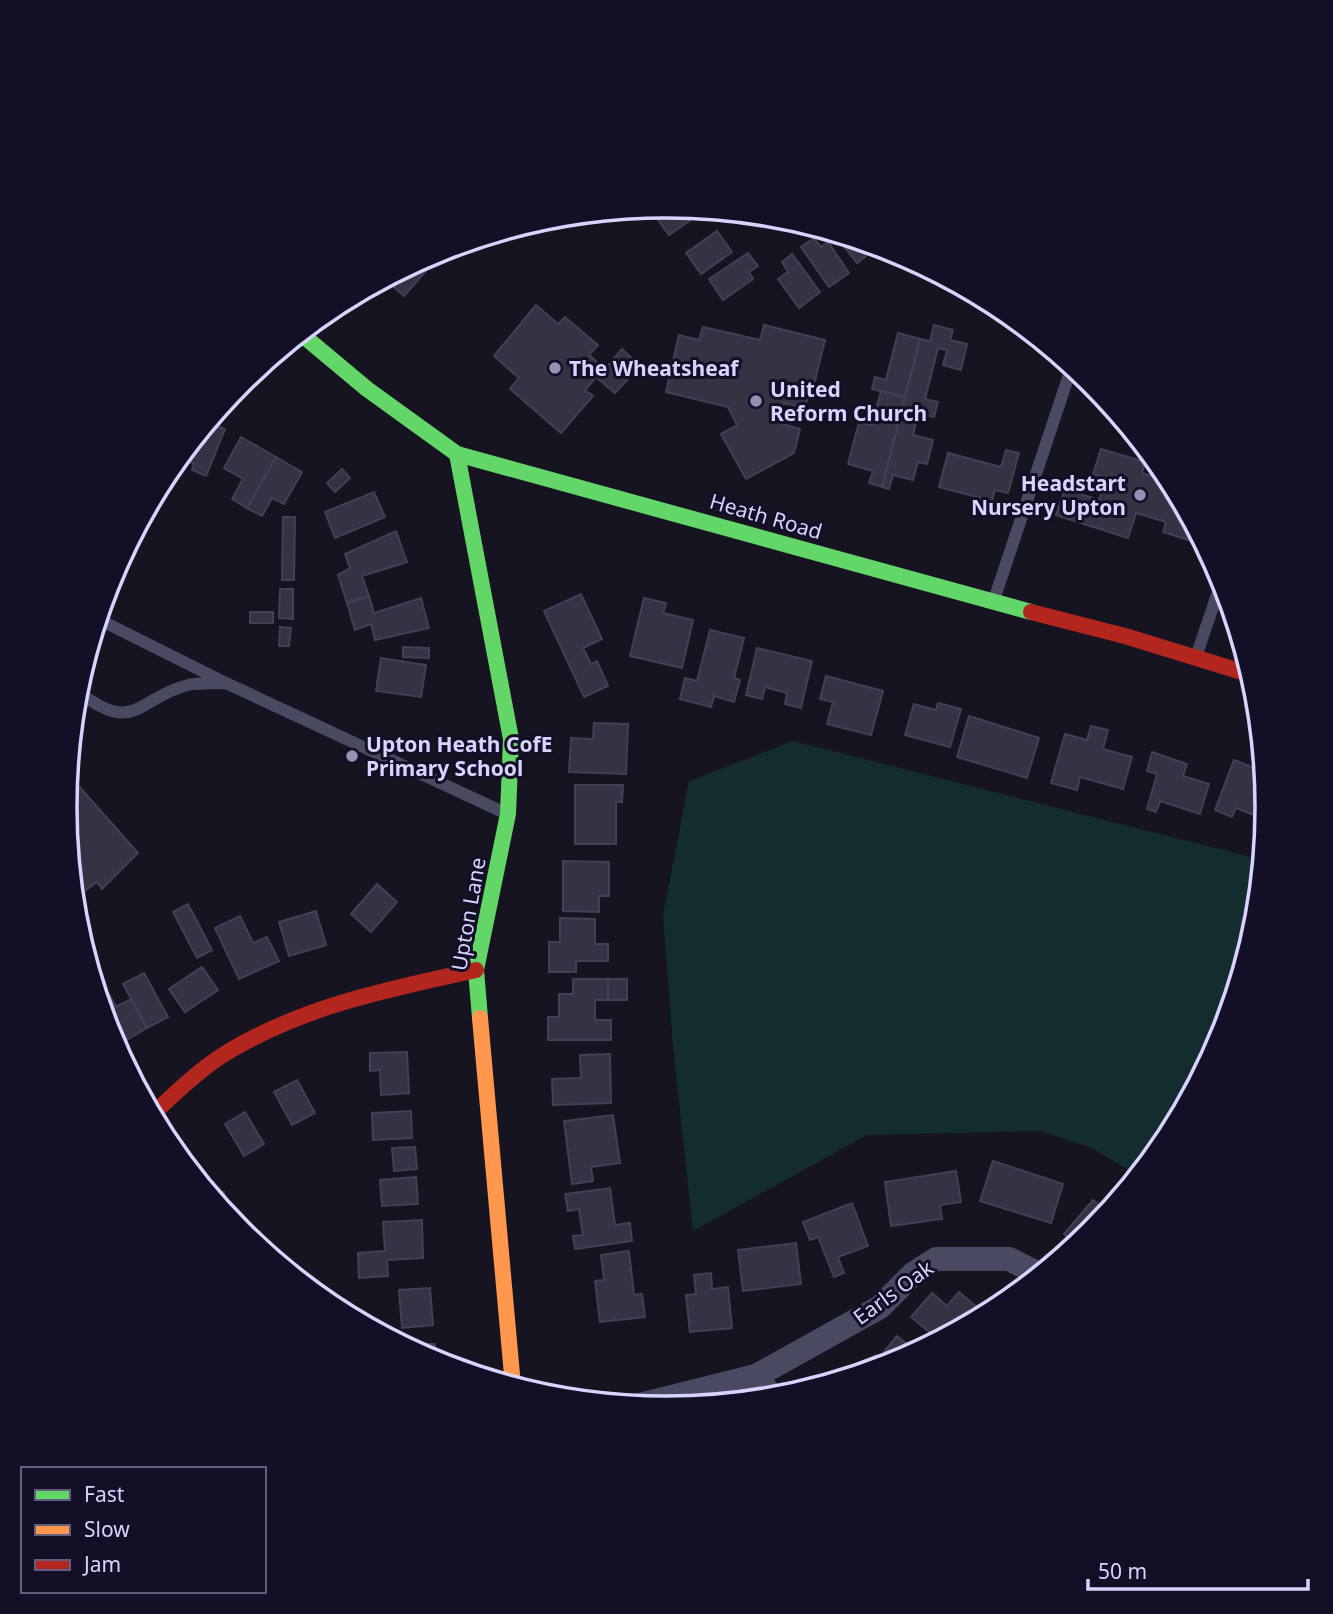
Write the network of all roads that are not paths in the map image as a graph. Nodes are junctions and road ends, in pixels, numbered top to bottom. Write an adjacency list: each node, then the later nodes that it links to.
1 (308, 339): 3 (street, Heath Road)
2 (1068, 377): 5 (lane)
3 (457, 454): 5 (street, Heath Road); 11 (street, Upton Lane)
4 (1217, 596): 7 (lane)
5 (993, 603): 7 (street, Heath Road)
6 (106, 623): 9 (lane)
7 (1196, 657): 8 (street, Heath Road)
8 (1240, 672)
9 (226, 683): 10 (lane); 11 (lane)
10 (87, 699)
11 (508, 814): 12 (street, Upton Lane)
12 (476, 970): 13 (street); 15 (street, Upton Lane)
13 (159, 1107)
14 (1031, 1270): 16 (street, Earls Oak)
15 (512, 1375)
16 (756, 1376): 17 (street); 18 (street, Earls Oak)
17 (765, 1388)
18 (677, 1396)

